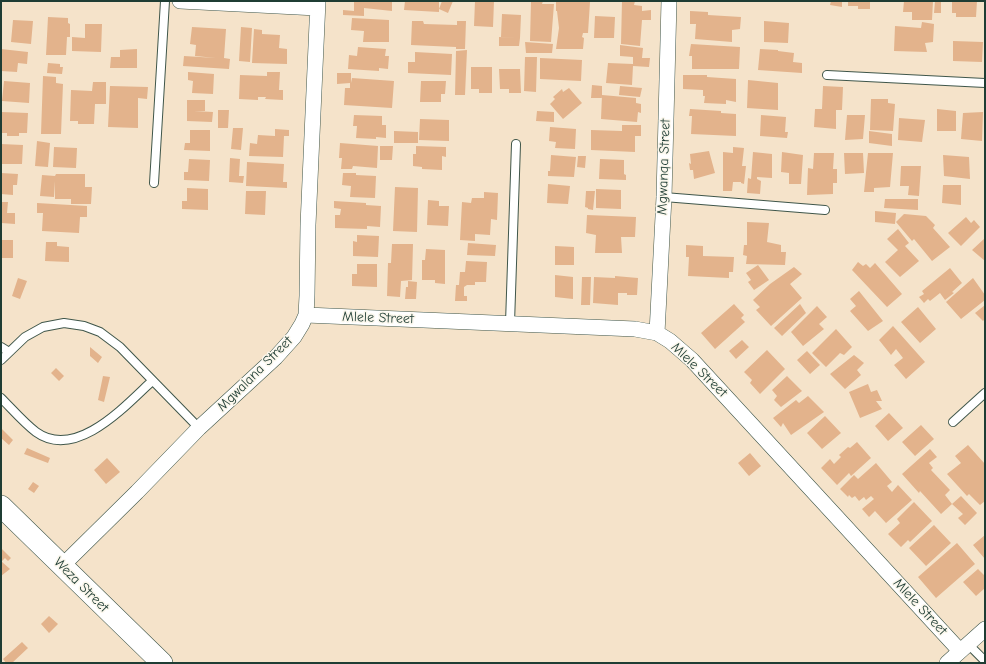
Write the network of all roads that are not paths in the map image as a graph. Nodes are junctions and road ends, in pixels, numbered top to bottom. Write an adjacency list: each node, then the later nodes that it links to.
1 (165, 1): 8 (lane)
2 (180, 1): 4 (street)
3 (669, 1): 9 (street, Mgwanqa Street)
4 (318, 4): 11 (street, Mgwalana Street)
5 (827, 75): 6 (lane)
6 (985, 83)
7 (516, 144): 12 (lane)
8 (154, 183)
9 (664, 197): 10 (lane); 13 (street, Mgwanqa Street)
10 (825, 210)
11 (306, 314): 12 (street, Mlele Street); 21 (street, Mgwalana Street)
12 (510, 323): 13 (street, Mlele Street)
13 (656, 333): 25 (street, Mlele Street)
14 (1, 347): 15 (lane)
15 (9, 352): 16 (lane); 17 (lane)
16 (1, 360)
17 (152, 380): 19 (lane); 21 (lane)
18 (985, 393): 20 (lane)
19 (1, 398)
20 (953, 422)
21 (199, 428): 23 (street, Mgwalana Street)
22 (1, 506): 23 (street, Weza Street)
23 (62, 566): 27 (street, Weza Street)
24 (985, 629): 25 (street)
25 (964, 647): 26 (lane); 28 (street)
26 (985, 661)
27 (162, 663)
28 (947, 663)

